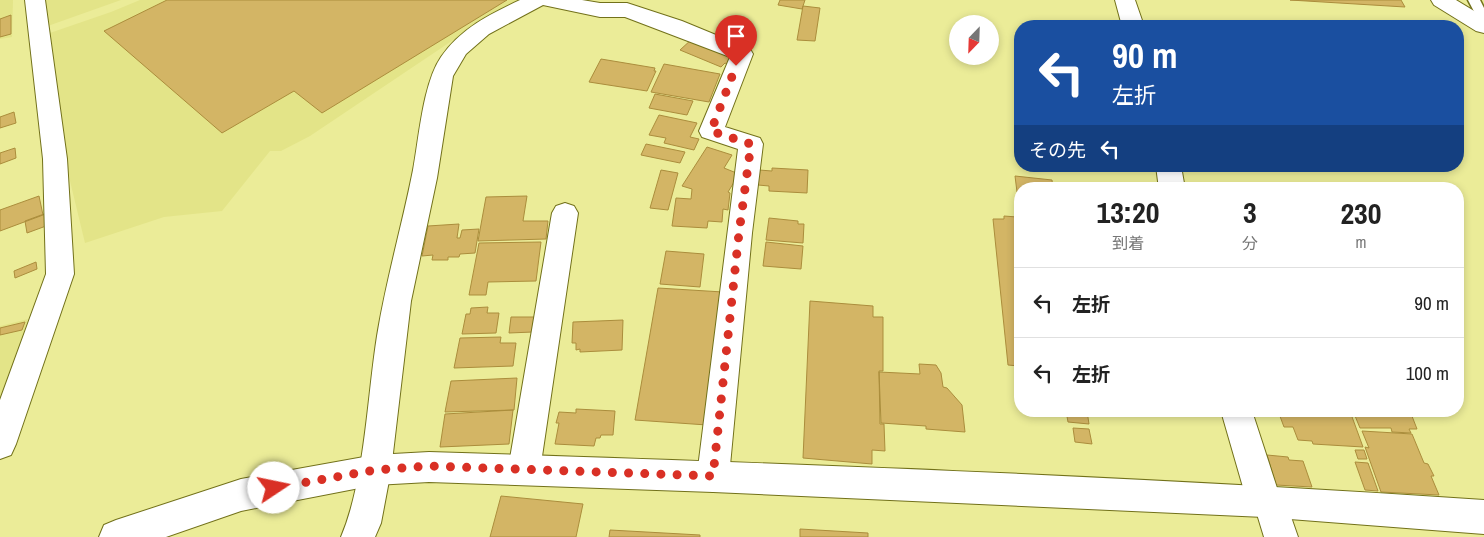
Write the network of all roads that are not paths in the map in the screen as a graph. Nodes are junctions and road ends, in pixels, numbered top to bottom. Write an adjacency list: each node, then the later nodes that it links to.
1 (35, 0): 13 (street)
2 (536, 0): 14 (street)
3 (548, 0): 7 (street)
4 (1125, 0): 8 (street)
5 (1441, 0): 10 (street)
6 (1474, 0): 9 (lane)
7 (631, 5): 16 (street)
8 (1132, 20)
9 (1484, 20)
10 (1484, 26)
11 (565, 213): 15 (street)
12 (1238, 417): 17 (street)
13 (0, 444)
14 (375, 470): 15 (street); 19 (street); 20 (street)
15 (524, 470): 16 (street)
16 (713, 476): 17 (street)
17 (1267, 502): 18 (street); 21 (street)
18 (1484, 518)
19 (116, 537)
20 (358, 537)
21 (1281, 537)

